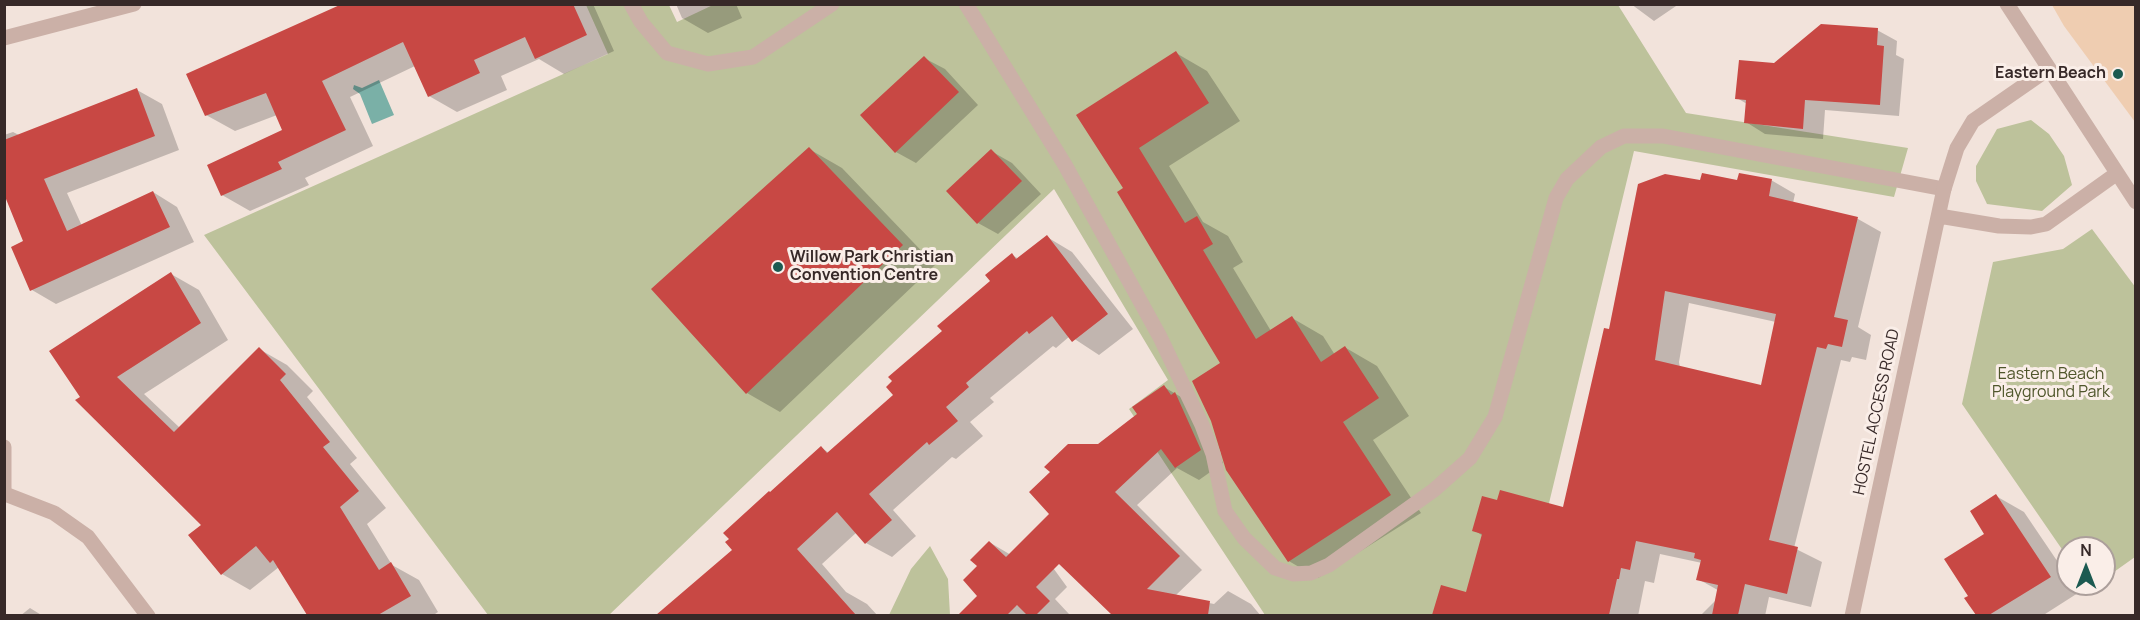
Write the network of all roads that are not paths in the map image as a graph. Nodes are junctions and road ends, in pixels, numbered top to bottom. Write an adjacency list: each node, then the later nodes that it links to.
1 (134, 4): 6 (street)
2 (631, 4): 3 (street)
3 (832, 4)
4 (966, 4): 9 (street)
5 (2007, 4): 7 (street)
6 (4, 38)
7 (2048, 69): 8 (street); 9 (street, HOSTEL ACCESS ROAD)
8 (2116, 174): 10 (street); 11 (street)
9 (1944, 189): 11 (street, HOSTEL ACCESS ROAD)
10 (2136, 202)
11 (1939, 216): 15 (street, HOSTEL ACCESS ROAD)
12 (4, 447): 13 (street)
13 (5, 494): 14 (street)
14 (148, 615)
15 (1852, 615)

